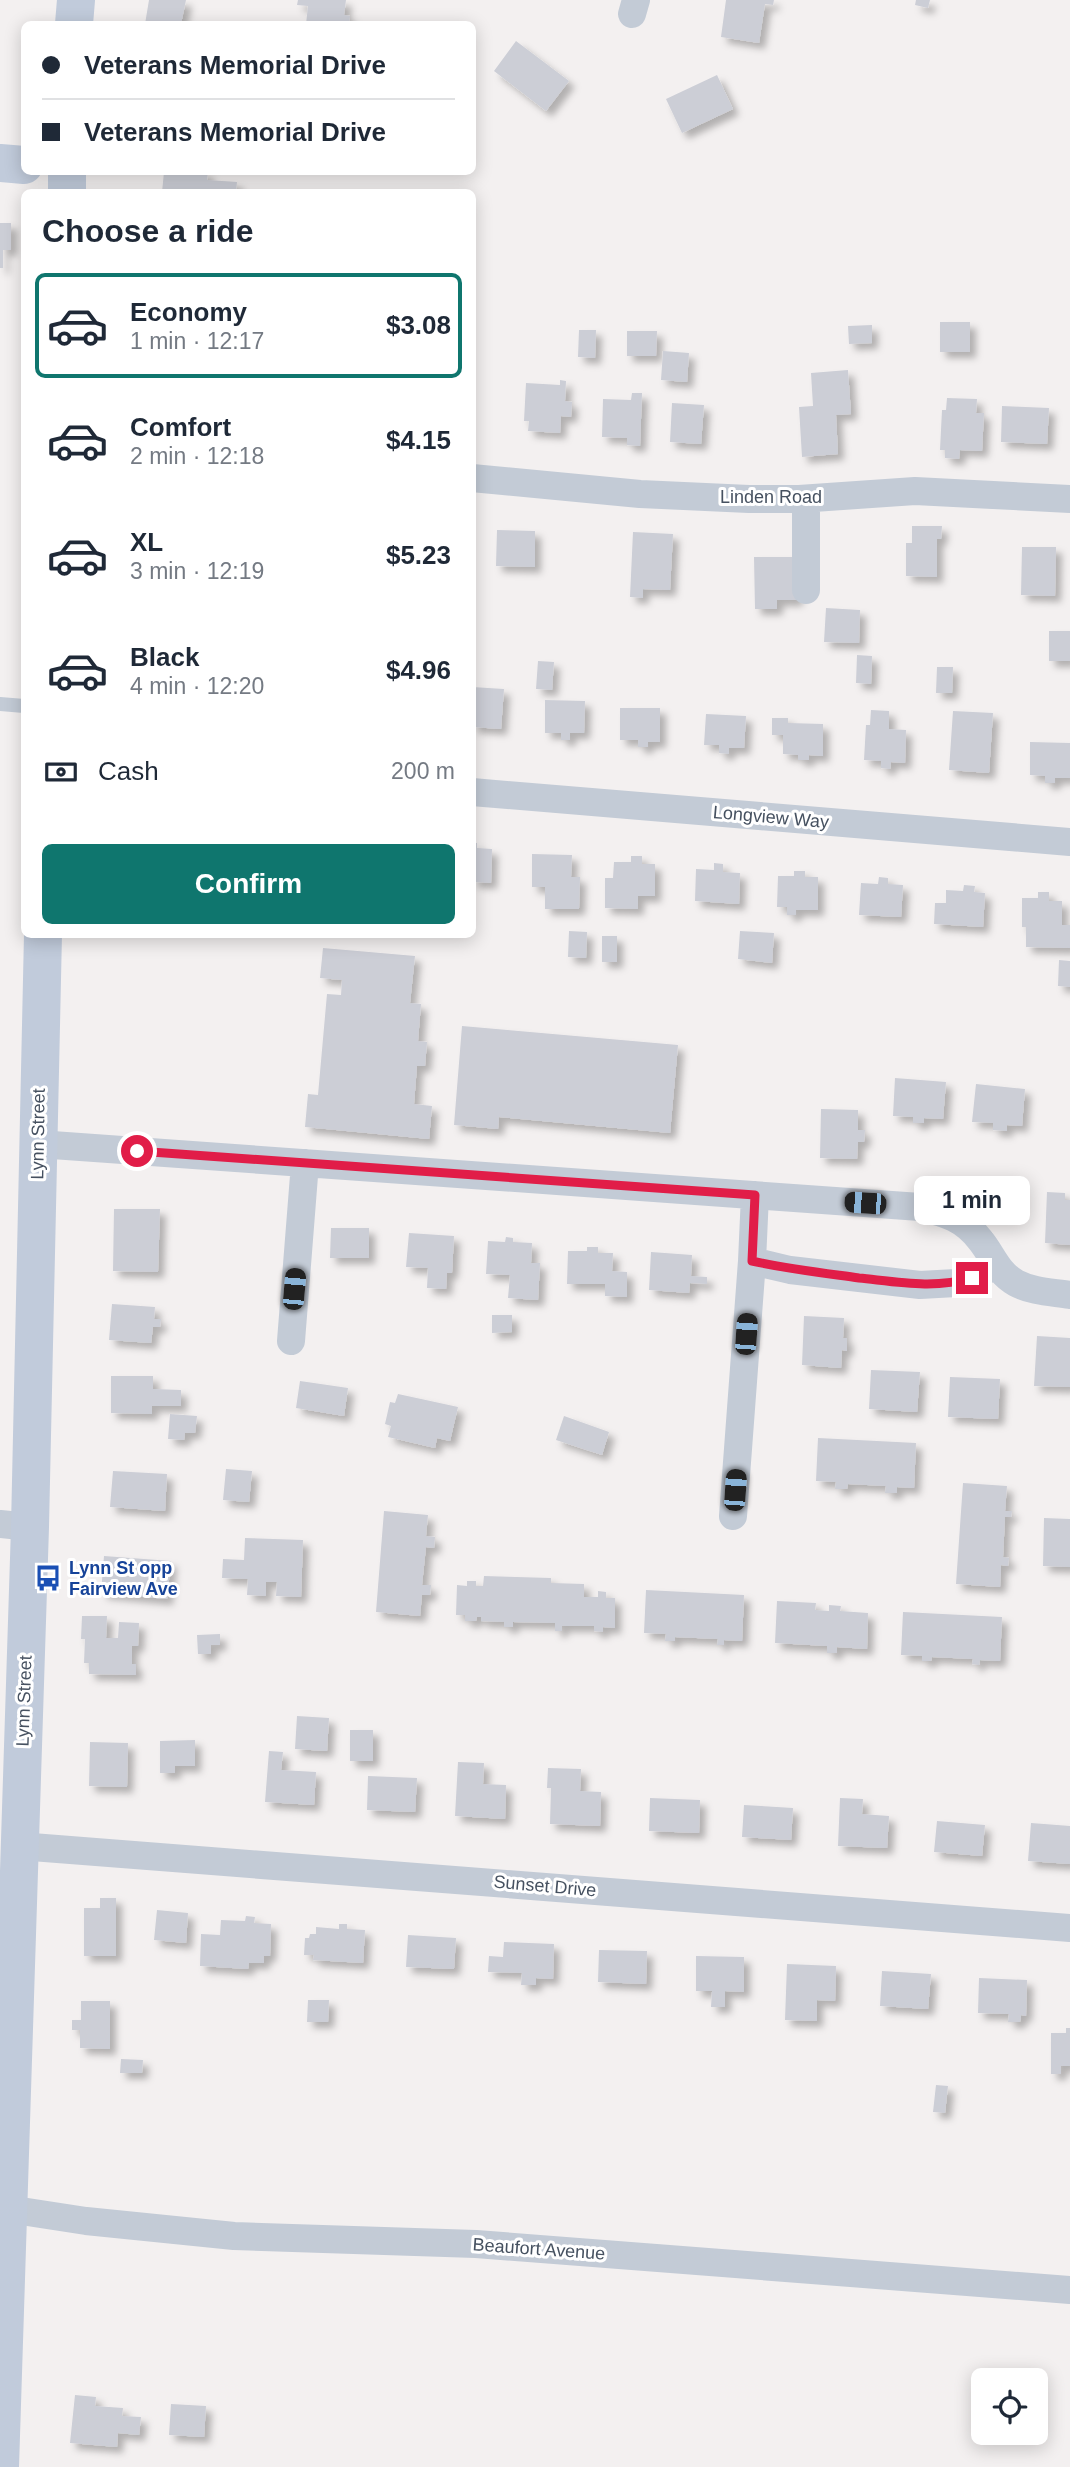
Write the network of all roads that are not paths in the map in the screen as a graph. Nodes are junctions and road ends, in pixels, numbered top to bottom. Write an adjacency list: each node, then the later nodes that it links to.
1 (76, 0): 2 (main road)
2 (74, 21)
3 (0, 163): 4 (main road)
4 (21, 164)
5 (476, 478): 6 (street, Linden Road)
6 (806, 499): 7 (street, Linden Road); 8 (street)
7 (1070, 499)
8 (806, 590)
9 (0, 704): 10 (lane)
10 (21, 706)
11 (476, 792): 12 (street, Longview Way)
12 (1070, 842)
13 (43, 938): 14 (main road, Lynn Street)
14 (38, 1144): 15 (street); 22 (main road, Lynn Street)
15 (306, 1163): 16 (street); 20 (street)
16 (755, 1195): 17 (street); 18 (street)
17 (752, 1261): 18 (street); 21 (street)
18 (995, 1265): 19 (street)
19 (1070, 1295)
20 (291, 1342)
21 (733, 1516)
22 (15, 1525): 23 (main road, Lynn Street)
23 (19, 1846): 24 (street, Sunset Drive); 25 (main road, Lynn Street)
24 (1070, 1928)
25 (9, 2209): 26 (street, Beaufort Avenue); 27 (main road, Lynn Street)
26 (1070, 2290)
27 (0, 2467)

